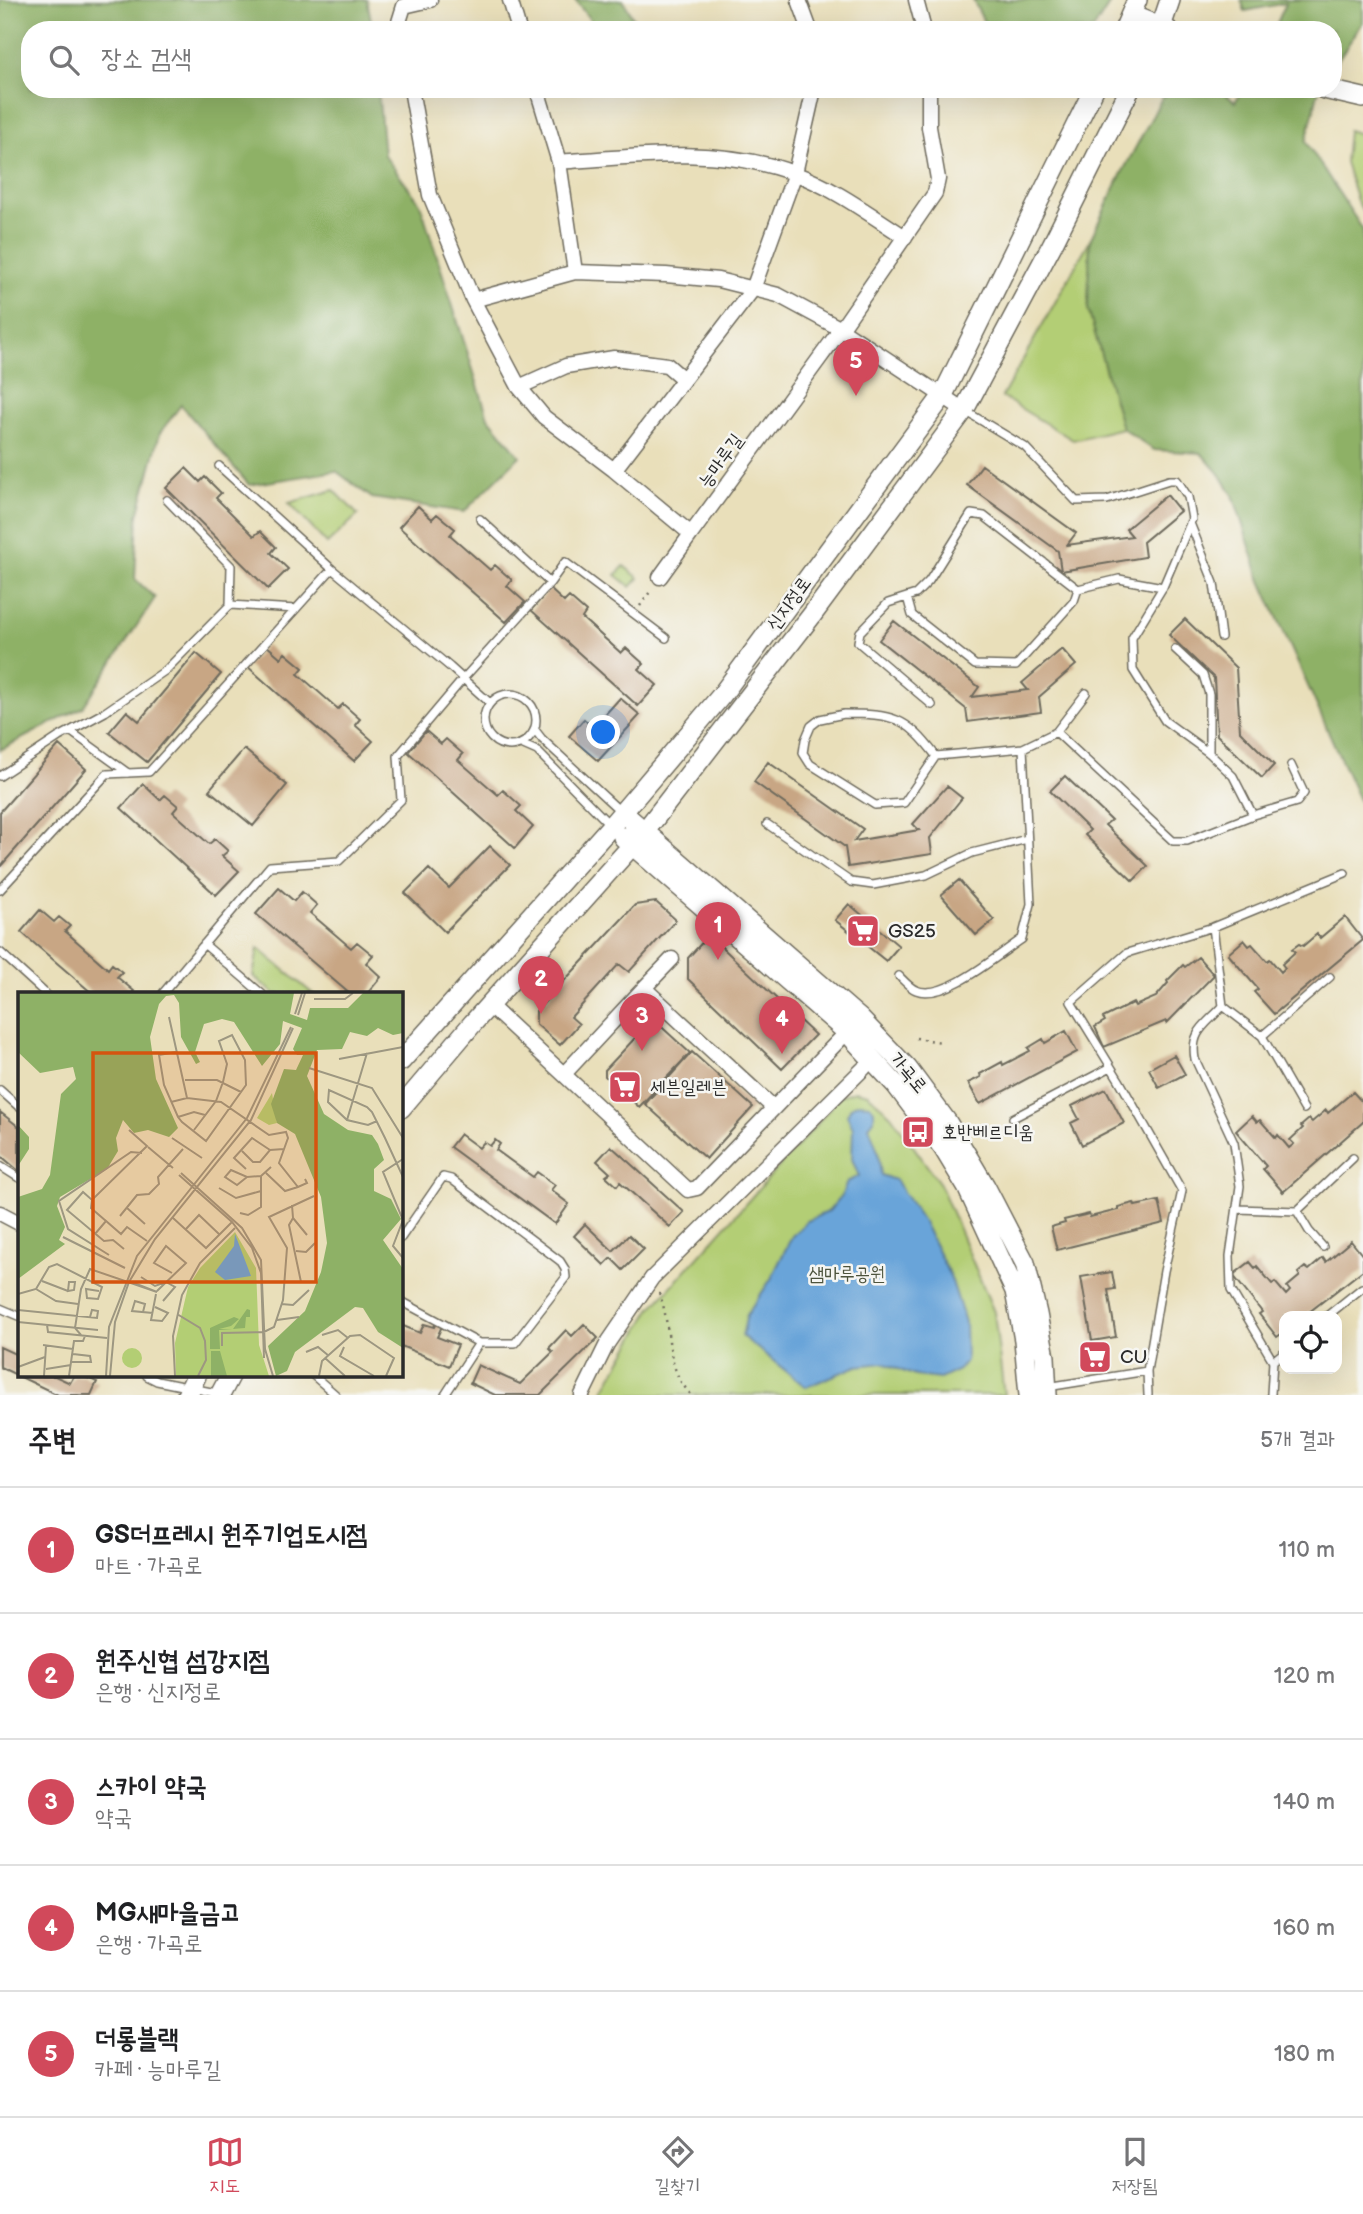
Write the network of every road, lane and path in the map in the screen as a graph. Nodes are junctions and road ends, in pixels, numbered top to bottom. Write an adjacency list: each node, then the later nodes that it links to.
1 (430, 0): 6 (street)
2 (510, 0): 7 (street)
3 (800, 0): 8 (street)
4 (916, 0): 9 (street)
5 (1170, 0): 10 (street)
6 (399, 21)
7 (516, 21)
8 (807, 21)
9 (922, 21)
10 (1165, 21)
11 (1342, 93): 18 (street)
12 (413, 98): 24 (street)
13 (540, 98): 19 (street)
14 (812, 98): 20 (street)
15 (929, 98): 21 (street, 능마루길)
16 (1090, 98): 28 (street, 신지정로)
17 (1126, 98): 29 (street, 신지정로)
18 (1363, 98)
19 (559, 162): 20 (street); 22 (street)
20 (795, 173): 21 (street); 23 (street)
21 (905, 237): 25 (street, 능마루길)
22 (575, 272): 23 (street); 24 (street)
23 (753, 289): 25 (street); 26 (street)
24 (473, 300): 27 (street)
25 (841, 329): 28 (street); 35 (street, 능마루길)
26 (682, 378): 27 (street); 31 (street)
27 (519, 387): 31 (street)
28 (942, 397): 29 (street); 63 (street, 신지정로)
29 (964, 410): 34 (lane); 65 (street, 신지정로)
30 (219, 466): 36 (lane)
31 (614, 470): 35 (street)
32 (167, 500): 42 (lane)
33 (480, 519): 38 (lane)
34 (1189, 522): 39 (lane); 45 (lane)
35 (691, 534): 37 (street, 능마루길)
36 (332, 569): 43 (lane); 48 (lane)
37 (660, 577): 44 (path)
38 (550, 583): 44 (lane); 48 (lane)
39 (1163, 587): 40 (lane); 57 (lane)
40 (1078, 589): 41 (lane); 41 (lane)
41 (907, 597): 51 (lane)
42 (230, 605): 43 (lane); 53 (lane)
43 (296, 609): 60 (lane)
44 (634, 614): 46 (lane)
45 (1221, 637)
46 (666, 638)
47 (1175, 649): 57 (lane)
48 (463, 678): 50 (lane); 70 (lane)
49 (1086, 693): 54 (lane)
50 (489, 703): 52 (lane); 55 (lane)
51 (932, 705)
52 (535, 730): 55 (lane); 63 (lane)
53 (70, 732): 60 (lane); 61 (lane)
54 (1056, 733): 56 (lane); 62 (lane)
55 (521, 744): 63 (lane)
56 (1023, 748): 58 (lane); 66 (lane)
57 (1209, 753): 62 (lane)
58 (936, 756): 58 (lane)
59 (1292, 765): 62 (lane)
60 (128, 773): 68 (lane)
61 (0, 776)
62 (1253, 815)
63 (617, 820): 65 (street, 가곡로); 85 (street, 신지정로)
64 (767, 824): 66 (lane)
65 (639, 838): 79 (street, 신지정로); 81 (street, 가곡로)
66 (1027, 839): 73 (lane)
67 (1345, 873): 69 (lane)
68 (0, 890)
69 (1213, 927): 80 (lane); 86 (lane)
70 (204, 944): 77 (lane); 78 (lane)
71 (0, 952): 76 (lane)
72 (673, 959): 75 (street)
73 (899, 976)
74 (1330, 977): 82 (lane)
75 (644, 988): 88 (street); 92 (street)
76 (44, 992)
77 (164, 992)
78 (260, 992)
79 (489, 1005): 88 (street); 91 (street, 신지정로)
80 (1223, 1006): 82 (lane); 98 (lane)
81 (854, 1026): 92 (street); 118 (street, 가곡로)
82 (1262, 1036): 93 (lane)
83 (916, 1038): 84 (path)
84 (940, 1042)
85 (402, 1060)
86 (1111, 1067): 94 (lane); 113 (lane)
87 (864, 1068): 104 (street)
88 (564, 1074): 92 (street)
89 (0, 1090): 90 (lane)
90 (16, 1104)
91 (402, 1107)
92 (774, 1108)
93 (1304, 1109)
94 (1013, 1118)
95 (1353, 1158): 99 (lane)
96 (0, 1166): 97 (lane)
97 (18, 1177)
98 (1238, 1209): 99 (lane); 112 (lane)
99 (1297, 1211): 103 (lane)
100 (0, 1213): 101 (street)
101 (18, 1222)
102 (402, 1237): 110 (lane)
103 (1324, 1247)
104 (652, 1278): 123 (street); 124 (path)
105 (1362, 1287): 108 (lane)
106 (402, 1302): 110 (lane)
107 (0, 1308): 109 (lane)
108 (1334, 1311)
109 (18, 1316)
110 (479, 1343): 122 (lane)
111 (1279, 1356): 112 (lane)
112 (1273, 1361): 119 (lane)
113 (1147, 1371): 118 (lane); 125 (lane)
114 (156, 1378): 117 (lane)
115 (229, 1378): 120 (street)
116 (316, 1378): 121 (lane)
117 (191, 1386): 120 (lane)
118 (1041, 1392)
119 (1271, 1394)
120 (221, 1395)
121 (336, 1395)
122 (445, 1395)
123 (582, 1395)
124 (691, 1395)
125 (1148, 1395)

